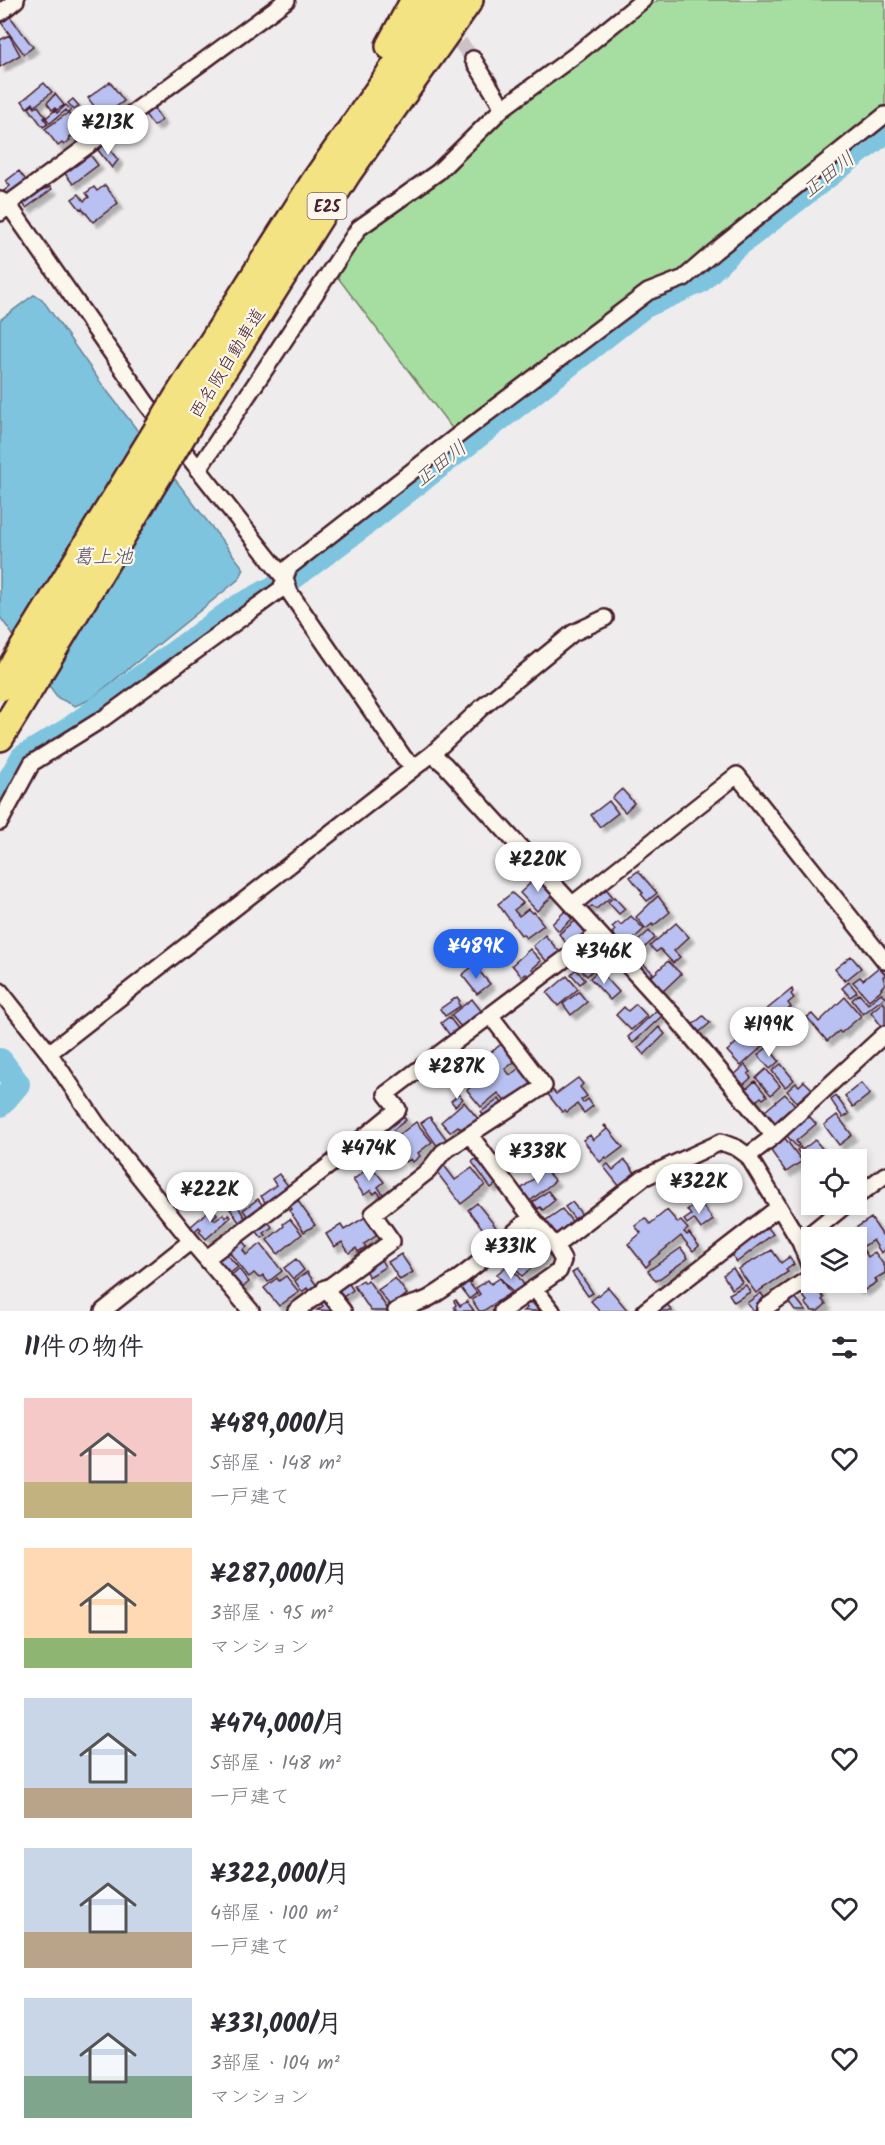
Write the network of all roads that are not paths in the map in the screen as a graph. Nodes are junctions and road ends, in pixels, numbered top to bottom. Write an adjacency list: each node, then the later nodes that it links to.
1 (16, 0): 8 (street)
2 (287, 0): 14 (street)
3 (415, 0): 13 (highway)
4 (442, 0): 13 (highway, 西名阪自動車道 / E25)
5 (469, 0): 12 (highway, 西名阪自動車道 / E25)
6 (481, 0): 12 (highway)
7 (643, 0): 10 (street)
8 (0, 13)
9 (473, 59): 10 (street)
10 (503, 108): 16 (street)
11 (885, 115): 17 (street)
12 (347, 173): 15 (highway, 西名阪自動車道 / E25)
13 (314, 183): 15 (highway, 西名阪自動車道 / E25)
14 (3, 206): 16 (street)
15 (185, 407): 19 (highway, 西名阪自動車道 / E25, bridge); 20 (highway, 西名阪自動車道 / E25, bridge)
16 (198, 470): 17 (street)
17 (285, 579): 22 (street); 23 (street)
18 (605, 618): 21 (street)
19 (0, 687)
20 (7, 726)
21 (432, 754): 22 (street); 24 (street)
22 (415, 767): 30 (street)
23 (0, 822)
24 (573, 904): 25 (street); 26 (street)
25 (598, 934): 28 (street); 32 (street)
26 (885, 961)
27 (0, 991): 30 (street)
28 (490, 1015): 31 (street); 42 (street)
29 (885, 1034): 32 (street)
30 (49, 1053): 39 (street)
31 (470, 1135): 38 (street); 44 (street)
32 (774, 1136): 33 (street)
33 (748, 1156): 36 (street); 41 (street)
34 (885, 1175): 35 (street)
35 (867, 1189)
36 (779, 1208): 40 (street); 53 (street)
37 (834, 1215): 40 (street)
38 (531, 1217): 41 (street); 50 (street)
39 (191, 1241): 42 (street); 46 (street)
40 (800, 1242)
41 (555, 1246): 45 (street)
42 (207, 1258): 47 (street)
43 (801, 1282): 54 (street)
44 (325, 1288): 48 (street); 49 (street)
45 (534, 1288): 51 (street); 52 (street)
46 (103, 1311)
47 (251, 1311)
48 (296, 1311)
49 (343, 1311)
50 (396, 1311)
51 (502, 1311)
52 (552, 1311)
53 (645, 1311)
54 (765, 1311)

